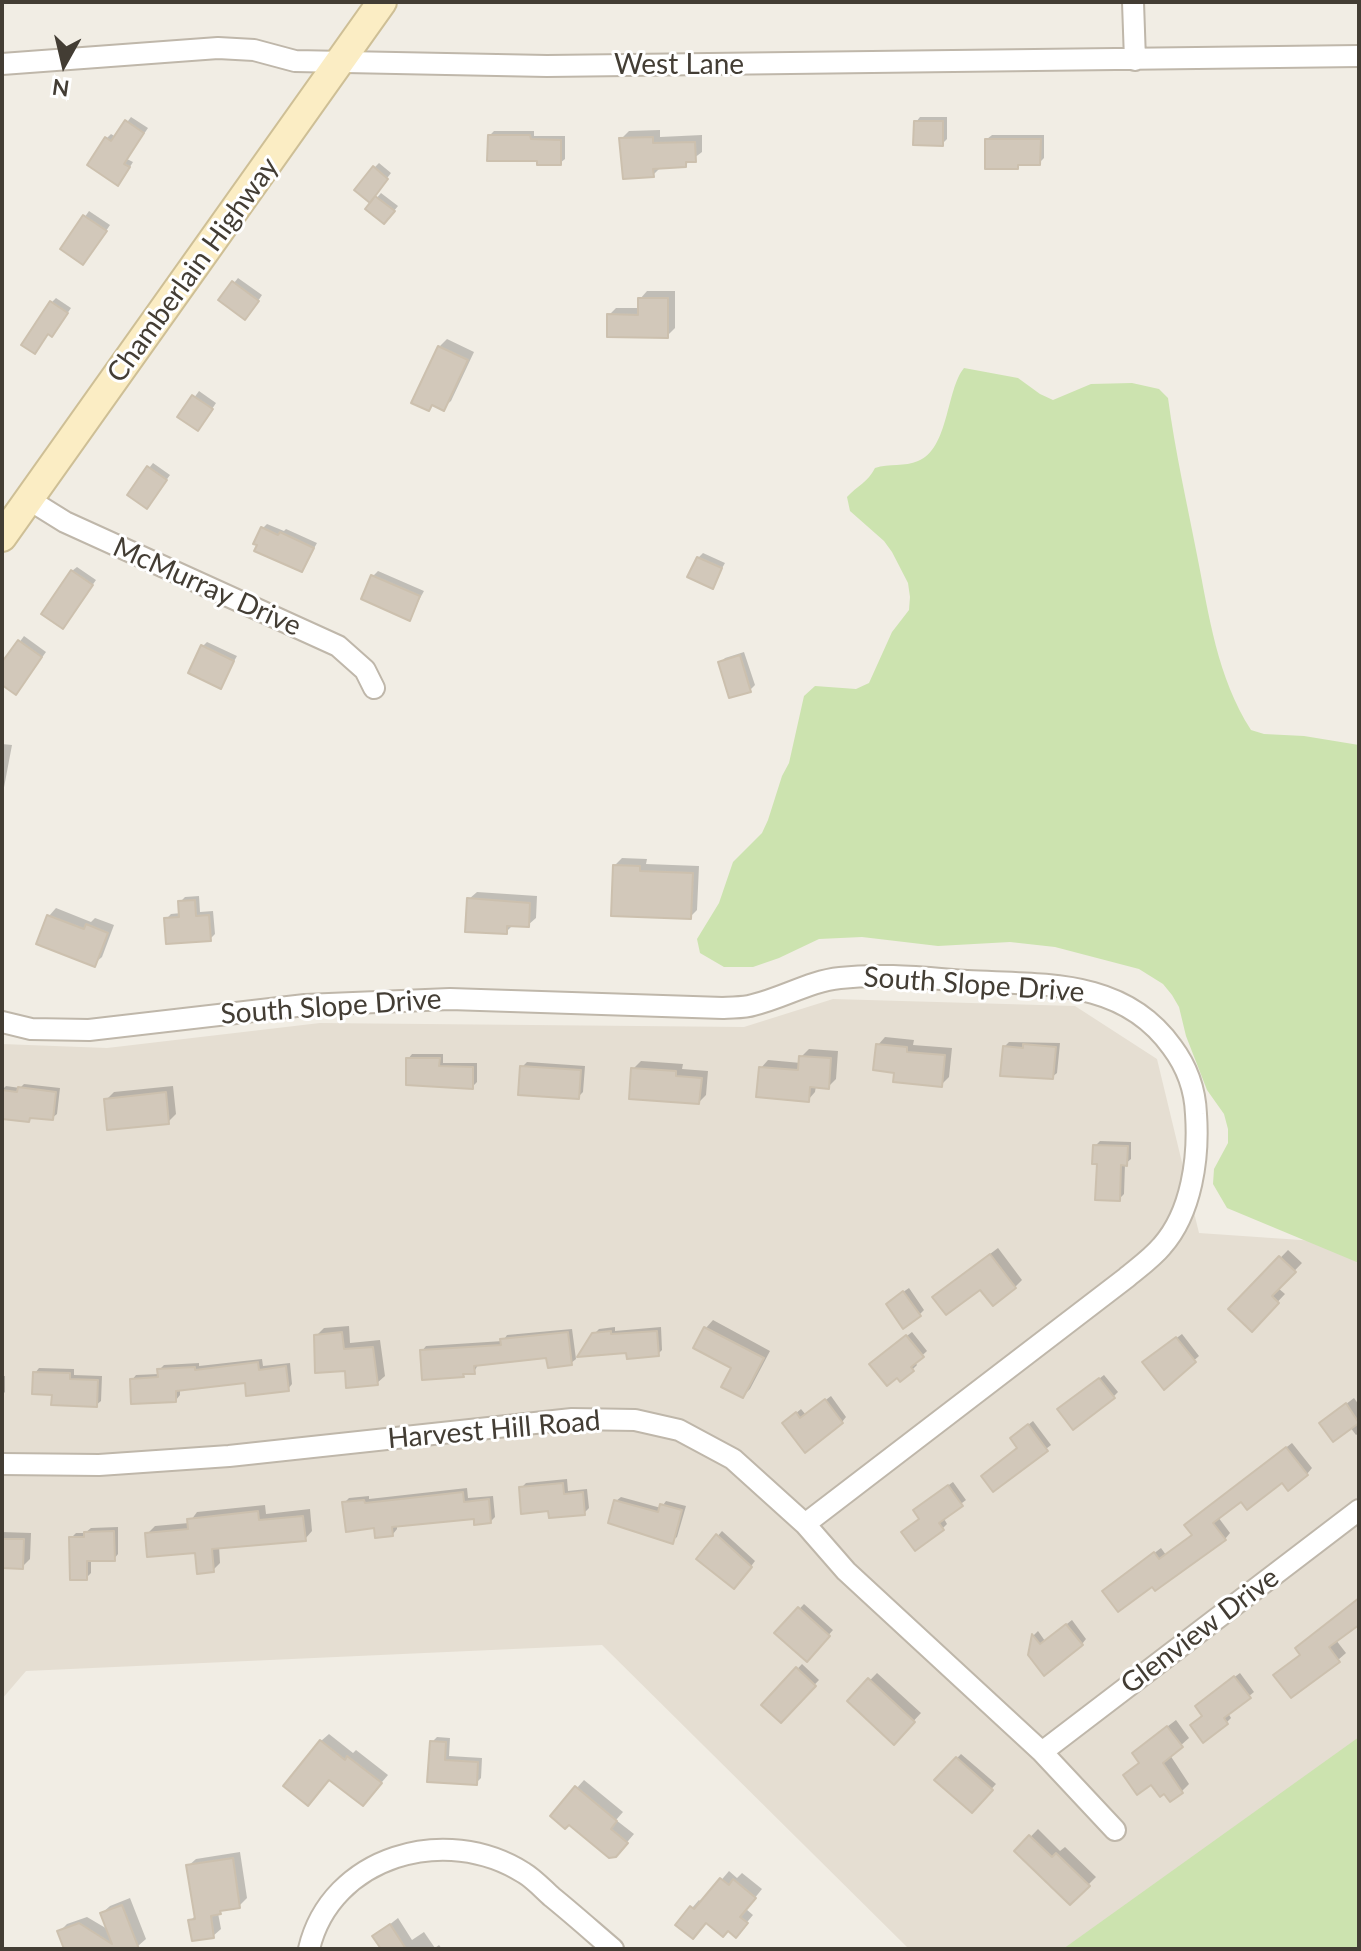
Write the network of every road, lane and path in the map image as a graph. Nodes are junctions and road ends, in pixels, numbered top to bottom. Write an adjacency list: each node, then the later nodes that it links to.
1 (382, 2): 5 (main road, Chamberlain Highway)
2 (1133, 2): 4 (street)
3 (1359, 56): 4 (street, West Lane)
4 (1135, 60): 5 (street, West Lane)
5 (341, 63): 6 (street, West Lane); 7 (main road, Chamberlain Highway)
6 (2, 64)
7 (28, 499): 8 (main road, Chamberlain Highway); 9 (street, McMurray Drive)
8 (2, 537)
9 (374, 688)
10 (2, 1022): 13 (street, South Slope Drive)
11 (2, 1464): 13 (street, Harvest Hill Road)
12 (1359, 1510): 14 (street, Glenview Drive)
13 (805, 1524): 14 (street, Harvest Hill Road)
14 (1042, 1752): 15 (street, Harvest Hill Road)
15 (1115, 1830)
16 (309, 1949): 17 (street)
17 (613, 1949)

